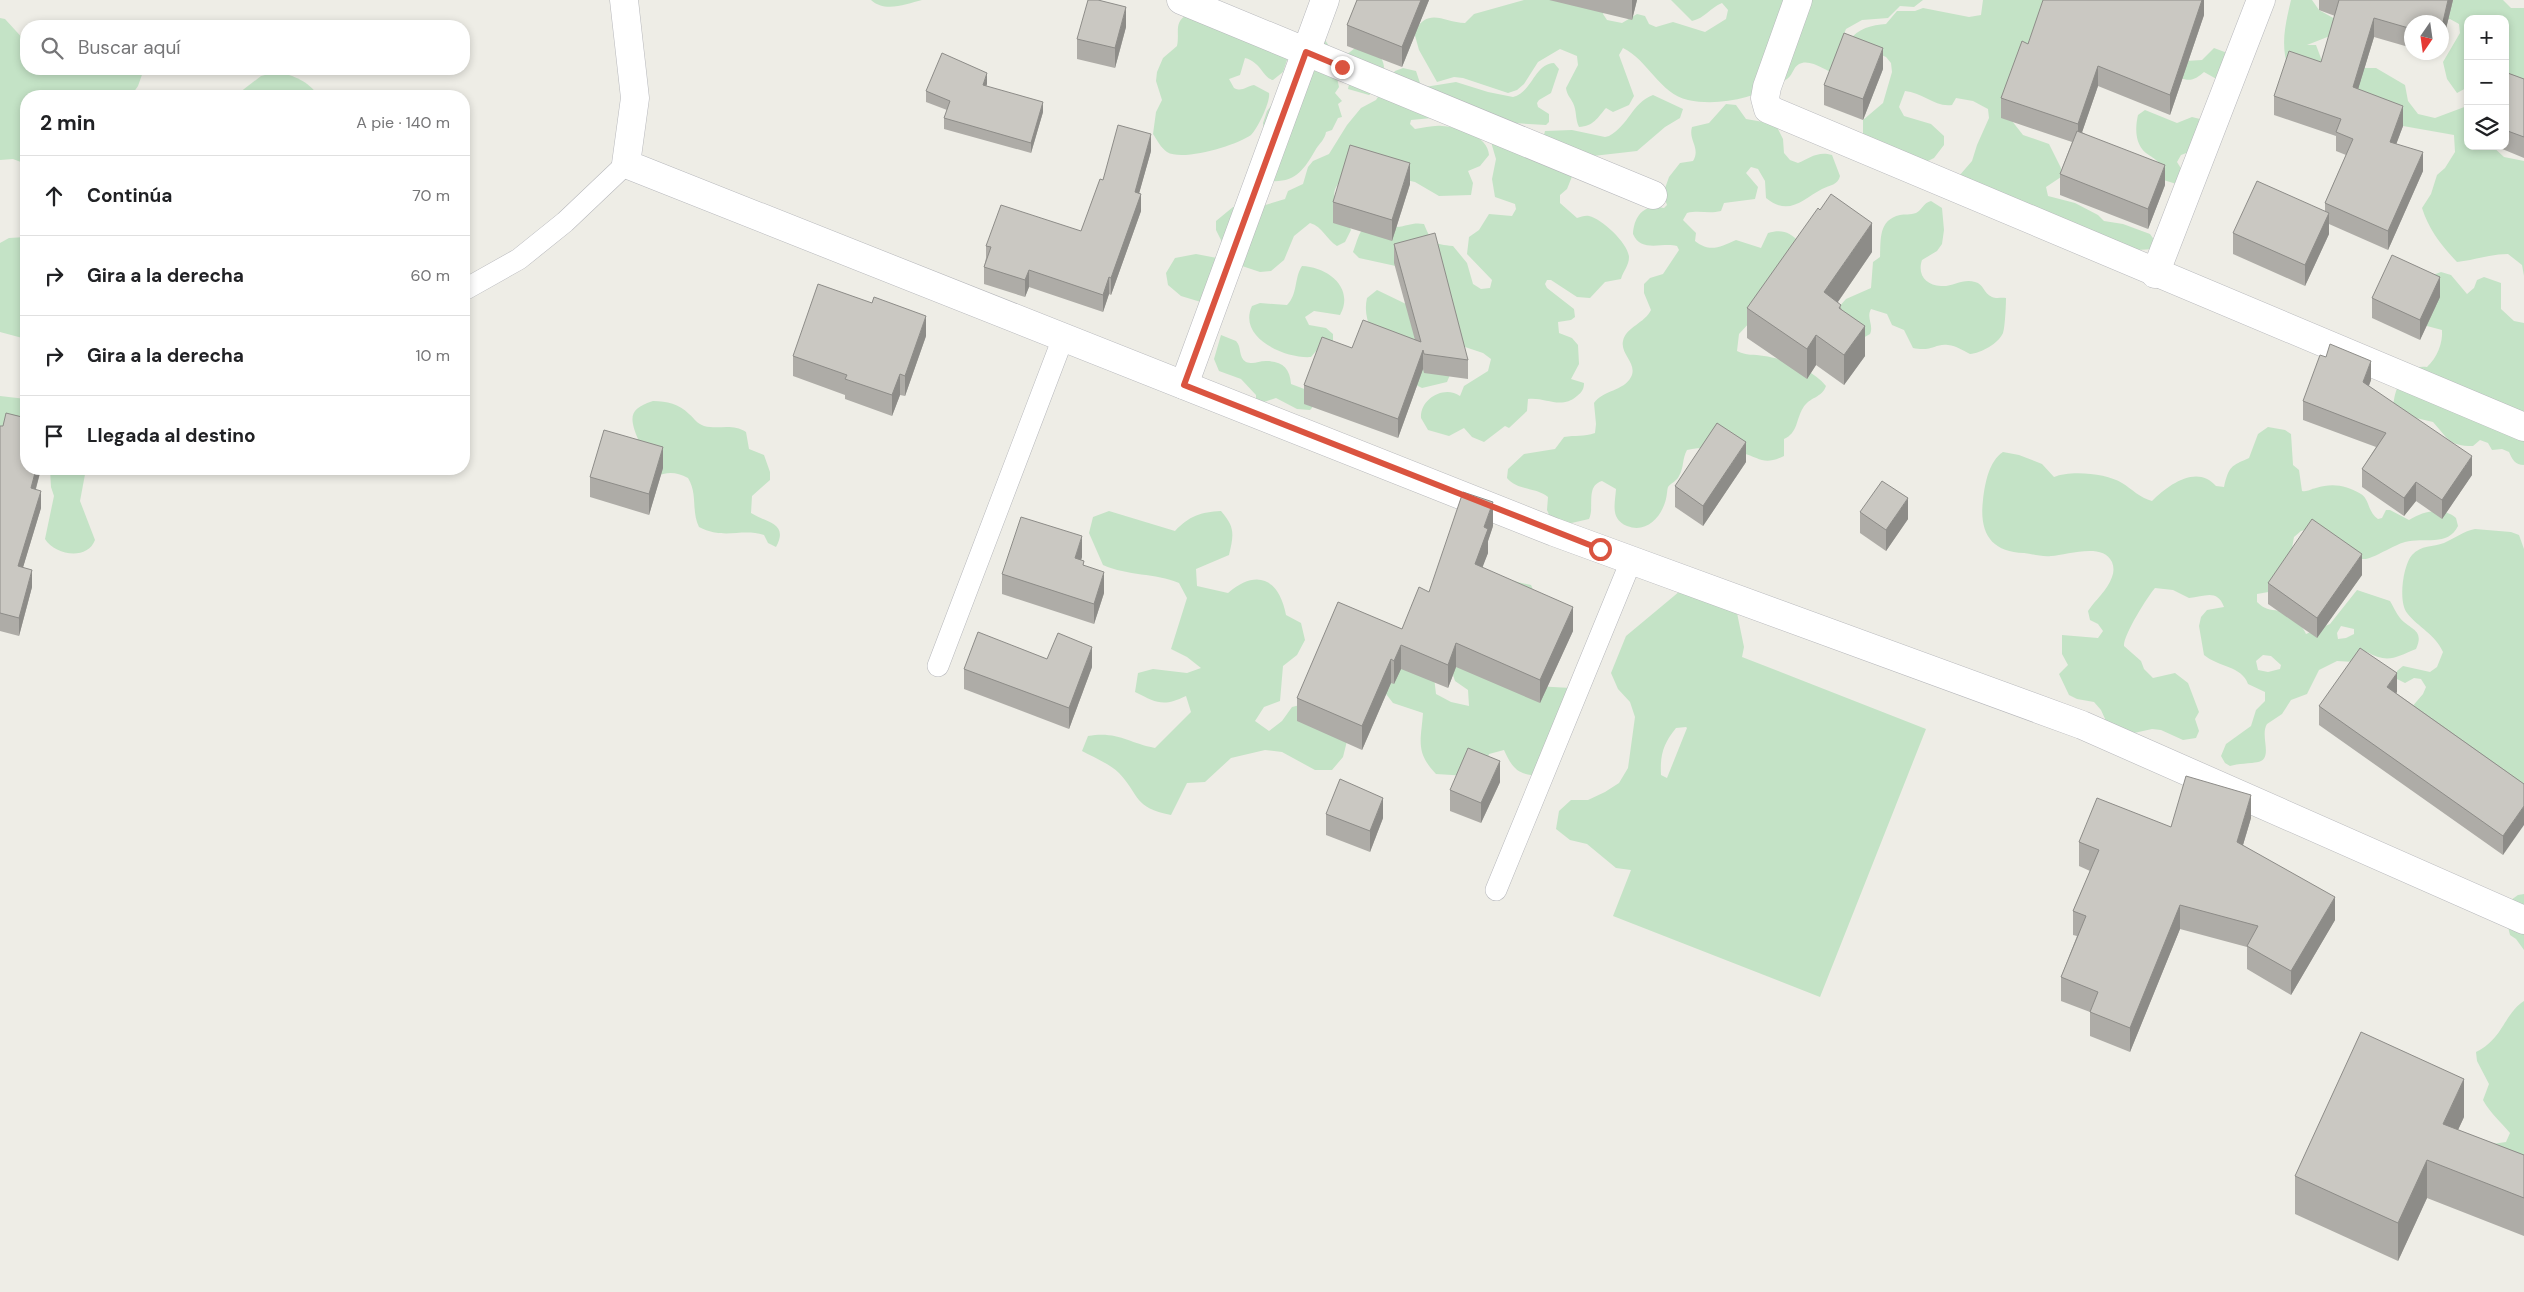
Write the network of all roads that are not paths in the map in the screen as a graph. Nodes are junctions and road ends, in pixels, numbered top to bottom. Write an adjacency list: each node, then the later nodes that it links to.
1 (624, 0): 7 (street)
2 (1181, 0): 6 (street)
3 (1325, 0): 6 (street)
4 (1798, 0): 9 (street)
5 (2261, 0): 9 (street)
6 (1306, 52): 8 (street); 12 (street)
7 (626, 164): 10 (lane); 11 (street)
8 (1653, 195)
9 (2155, 274): 13 (street)
10 (470, 287)
11 (1063, 338): 12 (street); 15 (lane)
12 (1184, 385): 14 (street)
13 (2524, 427)
14 (1631, 560): 16 (lane); 17 (street)
15 (938, 666)
16 (1496, 890)
17 (2524, 920)

